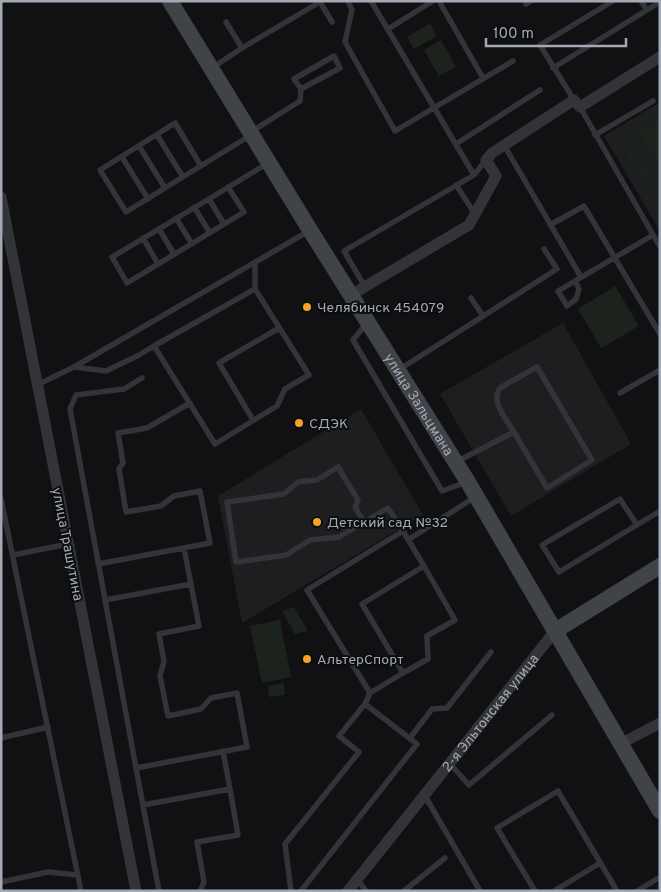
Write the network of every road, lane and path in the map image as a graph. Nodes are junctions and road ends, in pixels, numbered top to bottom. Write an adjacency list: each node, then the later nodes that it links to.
1 (170, 1): 16 (street, улица Зальцмана)
2 (348, 1): 23 (lane)
3 (371, 1): 12 (lane)
4 (433, 1): 12 (lane)
5 (438, 1): 18 (lane)
6 (613, 1): 17 (lane)
7 (642, 1): 9 (lane)
8 (660, 2): 9 (lane)
9 (647, 10): 17 (lane)
10 (226, 22): 13 (lane)
11 (332, 22): 13 (lane)
12 (388, 29): 23 (lane)
13 (242, 48): 16 (lane)
14 (660, 57): 22 (street)
15 (513, 61): 18 (lane)
16 (212, 68): 24 (street, улица Зальцмана)
17 (553, 68): 22 (lane)
18 (483, 78): 23 (lane)
19 (302, 89): 19 (lane); 24 (lane)
20 (540, 90): 27 (lane)
21 (653, 101): 26 (lane)
22 (577, 104): 26 (lane); 28 (street)
23 (434, 107): 27 (lane)
24 (251, 133): 32 (street, улица Зальцмана); 33 (lane)
25 (157, 135): 29 (lane); 33 (lane); 35 (lane)
26 (595, 135): 50 (lane)
27 (456, 144): 34 (lane)
28 (504, 145): 31 (street); 46 (lane)
29 (139, 146): 30 (lane); 38 (lane)
30 (122, 157): 41 (lane); 41 (lane)
31 (486, 160): 34 (lane); 43 (street)
32 (270, 162): 37 (lane); 48 (street, улица Зальцмана)
33 (201, 166): 35 (lane)
34 (474, 175): 36 (lane)
35 (183, 177): 38 (lane)
36 (456, 185): 43 (lane); 62 (lane)
37 (228, 187): 40 (lane); 45 (lane)
38 (165, 188): 41 (lane)
39 (1, 197): 73 (street, улица Трашутина)
40 (209, 198): 42 (lane); 45 (lane)
41 (148, 199)
42 (194, 208): 44 (lane); 49 (lane)
43 (475, 214): 62 (street)
44 (176, 218): 47 (lane); 52 (lane)
45 (224, 224): 49 (lane)
46 (550, 225): 56 (lane); 59 (lane)
47 (159, 229): 51 (lane); 55 (lane)
48 (310, 230): 58 (lane); 62 (street, улица Зальцмана)
49 (210, 233): 52 (lane)
50 (653, 235): 53 (lane); 56 (lane)
51 (143, 238): 57 (lane); 57 (lane)
52 (192, 244): 55 (lane)
53 (660, 247)
54 (544, 249): 64 (lane)
55 (174, 254): 57 (lane)
56 (614, 258): 59 (lane); 67 (lane)
57 (158, 264)
58 (255, 264): 61 (lane); 69 (lane)
59 (581, 277): 60 (lane)
60 (575, 281)
61 (255, 288): 66 (lane); 68 (lane)
62 (358, 291): 65 (street, улица Зальцмана)
63 (471, 298): 64 (lane)
64 (483, 316): 70 (lane)
65 (367, 323): 70 (street, улица Зальцмана); 79 (lane)
66 (279, 328): 76 (lane); 76 (lane)
67 (660, 334)
68 (154, 346): 69 (lane); 75 (lane)
69 (74, 367): 73 (lane)
70 (398, 370): 78 (street, улица Зальцмана)
71 (660, 370): 74 (lane)
72 (142, 378): 89 (lane)
73 (37, 385): 86 (street, улица Трашутина)
74 (620, 393)
75 (190, 403): 76 (lane); 87 (lane)
76 (253, 420)
77 (514, 432): 77 (lane); 78 (lane)
78 (456, 462): 79 (street, улица Зальцмана)
79 (472, 489): 85 (lane); 94 (street, улица Зальцмана)
80 (1, 499): 88 (lane)
81 (660, 511): 83 (lane)
82 (364, 522): 82 (lane); 84 (lane)
83 (637, 525): 83 (lane)
84 (403, 531): 85 (lane); 97 (lane)
85 (408, 540): 90 (lane)
86 (68, 544): 88 (lane); 119 (street, улица Трашутина)
87 (184, 548): 89 (lane); 92 (lane)
88 (13, 555): 101 (lane)
89 (98, 564): 93 (lane)
90 (424, 566): 96 (lane); 96 (lane)
91 (660, 566): 94 (street, 2-я Эльтонская улица)
92 (191, 584): 93 (lane); 105 (lane)
93 (105, 600): 107 (lane)
94 (554, 631): 104 (street, улица Зальцмана); 106 (street, 2-я Эльтонская улица)
95 (491, 652): 103 (lane)
96 (404, 673): 97 (lane)
97 (370, 693): 98 (lane)
98 (365, 704): 103 (lane); 122 (lane)
99 (552, 715): 106 (lane)
100 (660, 723): 104 (street)
101 (48, 728): 102 (lane); 114 (lane)
102 (1, 738)
103 (410, 738): 123 (lane)
104 (620, 744): 111 (street, улица Зальцмана)
105 (223, 751): 107 (lane); 108 (lane)
106 (450, 764): 109 (street, 2-я Эльтонская улица)
107 (136, 768): 110 (lane)
108 (230, 789): 110 (lane); 121 (lane)
109 (425, 796): 116 (street, 2-я Эльтонская улица); 127 (lane)
110 (143, 805): 120 (lane)
111 (659, 807)
112 (445, 858): 126 (lane)
113 (600, 863): 128 (lane); 129 (lane); 130 (lane)
114 (78, 875): 117 (lane); 118 (lane)
115 (660, 877): 131 (lane)
116 (357, 879): 124 (street, 2-я Эльтонская улица); 125 (lane)
117 (1, 882)
118 (81, 891)
119 (136, 891)
120 (159, 891)
121 (200, 891)
122 (291, 891)
123 (301, 891)
124 (348, 891)
125 (366, 891)
126 (404, 891)
127 (480, 891)
128 (534, 891)
129 (554, 891)
130 (617, 891)
131 (637, 891)

